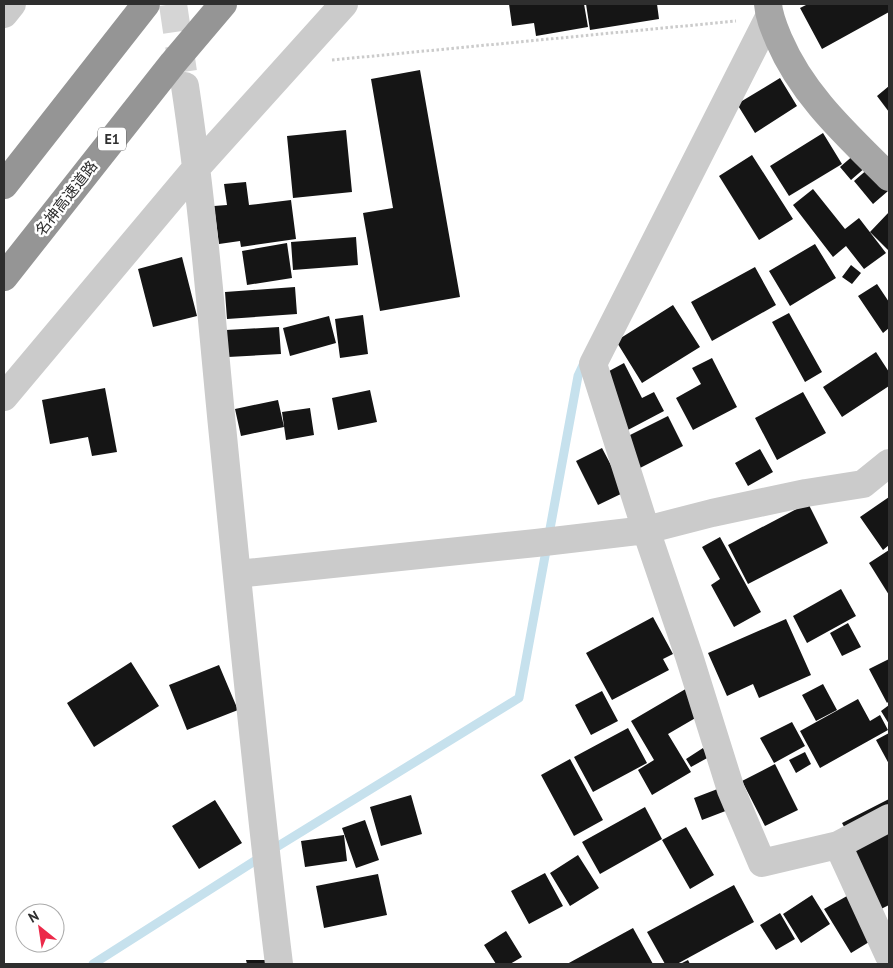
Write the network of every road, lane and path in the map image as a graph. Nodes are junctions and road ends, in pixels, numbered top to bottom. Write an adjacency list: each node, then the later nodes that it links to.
1 (12, 4): 6 (street)
2 (146, 4): 11 (highway)
3 (223, 4): 12 (highway, 名神高速道路 / E1)
4 (344, 4): 7 (street)
5 (768, 11): 7 (path); 10 (main road); 15 (street)
6 (4, 14)
7 (289, 65): 9 (street)
8 (185, 86): 9 (street)
9 (197, 167): 13 (street); 16 (street)
10 (889, 177)
11 (4, 185)
12 (4, 277)
13 (4, 397)
14 (889, 463): 15 (street)
15 (646, 530): 16 (street); 18 (street)
16 (236, 574): 20 (street)
17 (889, 818): 18 (street)
18 (838, 845): 19 (street)
19 (889, 956)
20 (280, 964)

